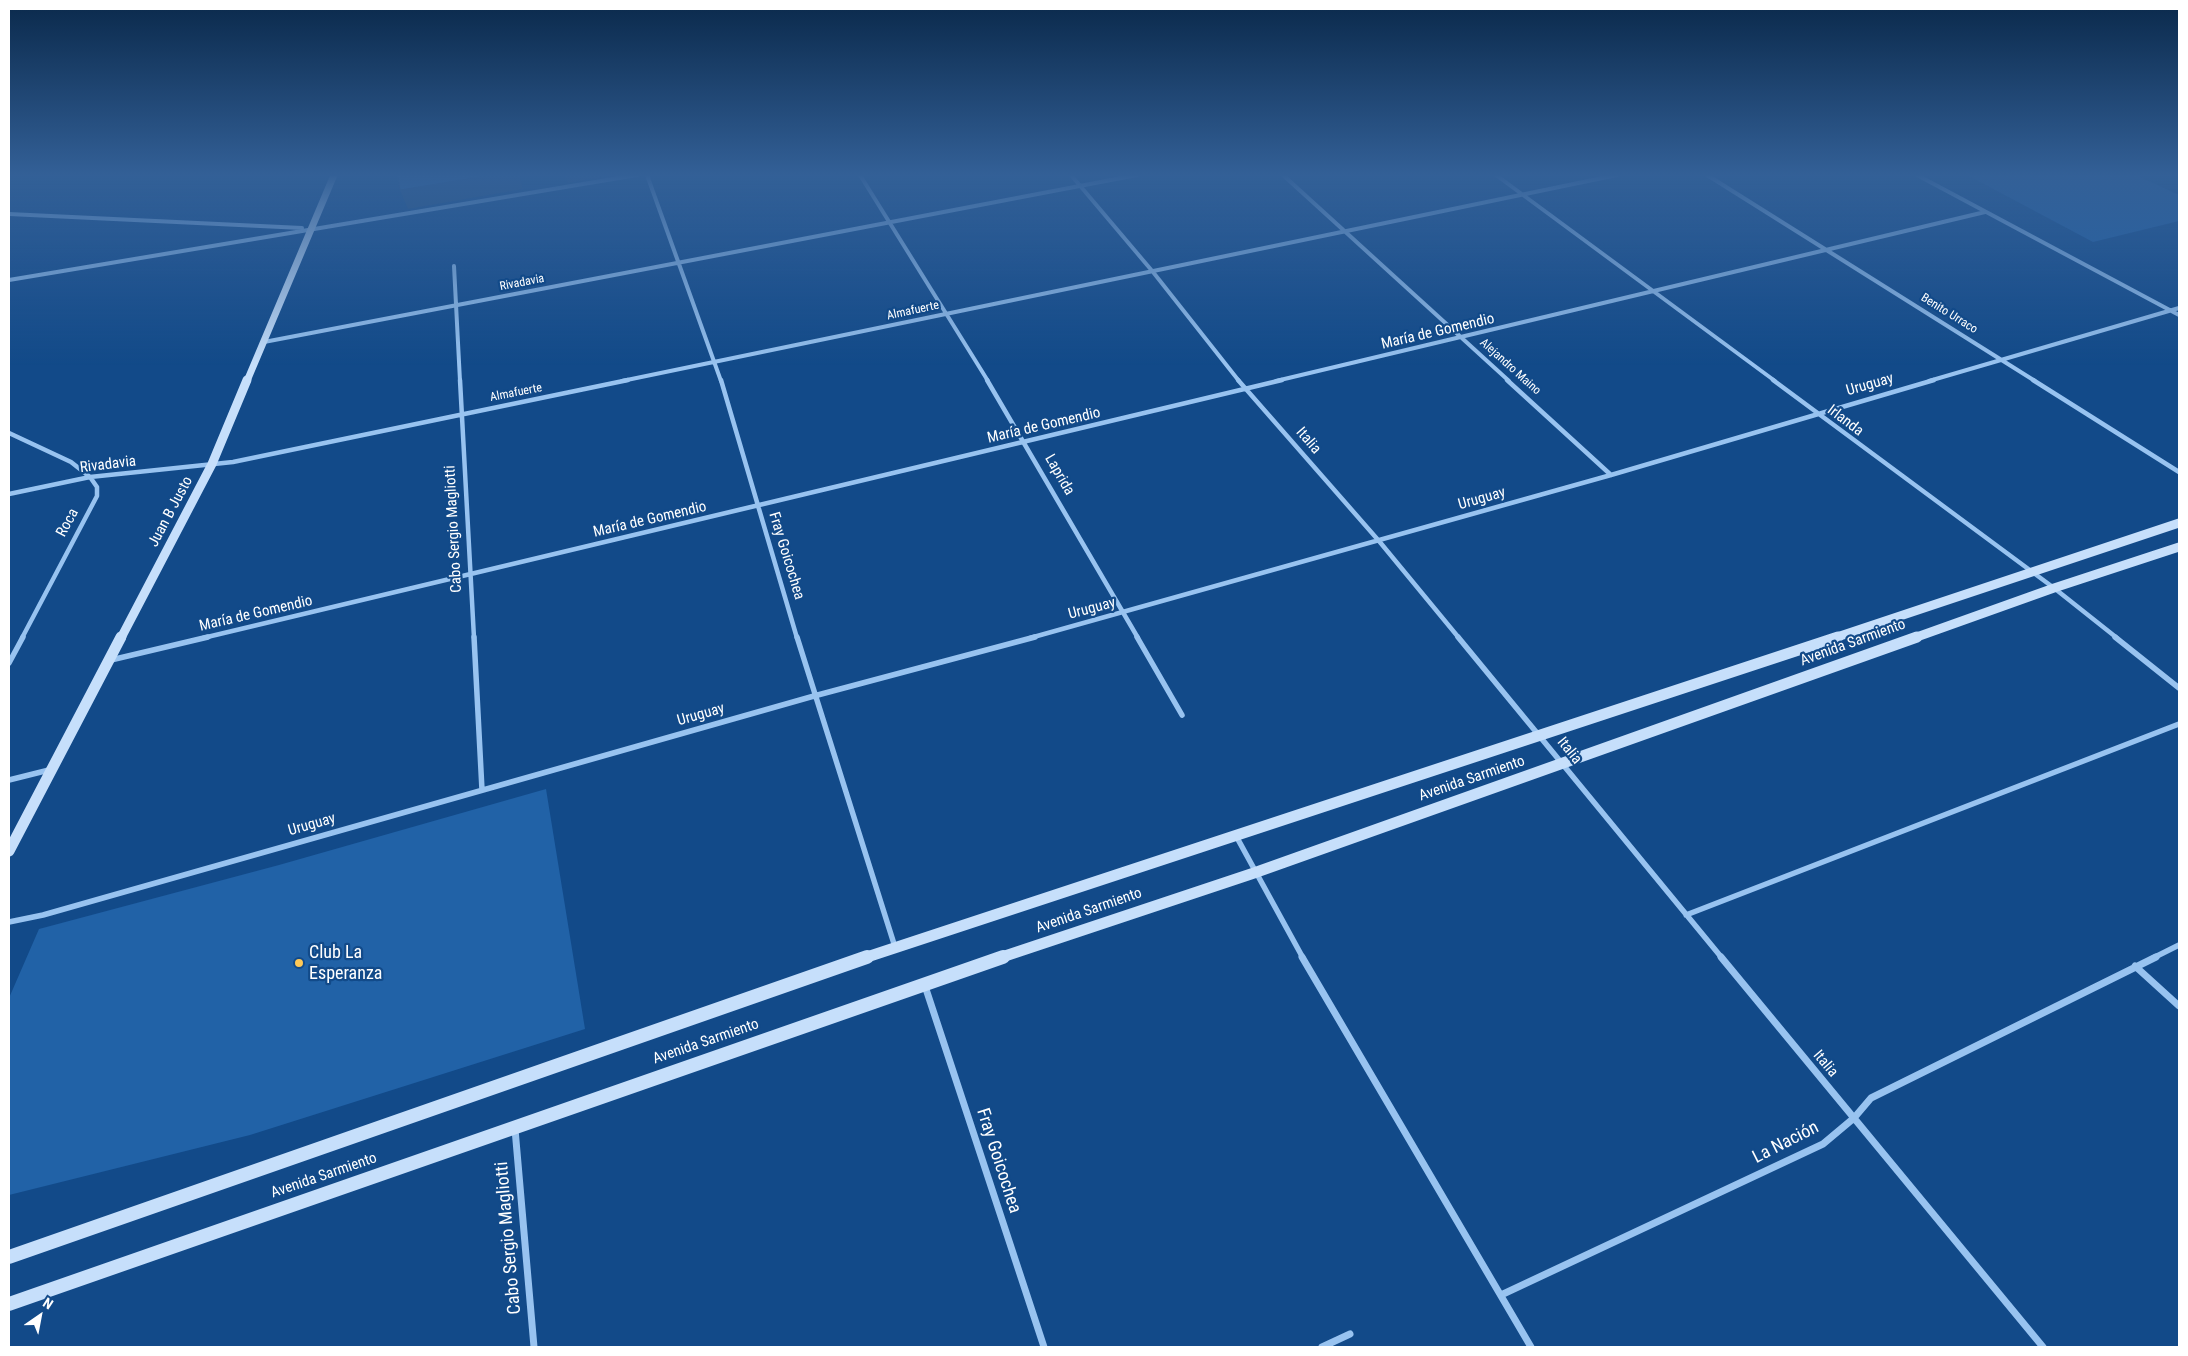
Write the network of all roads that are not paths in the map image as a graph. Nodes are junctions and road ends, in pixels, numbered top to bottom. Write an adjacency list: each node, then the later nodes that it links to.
1 (252, 238): 17 (street)
2 (308, 238): 25 (main road, Juan B Justo)
3 (669, 238): 14 (street, Fray Goicochea)
4 (803, 238): 14 (street, Rivadavia)
5 (899, 238): 22 (street, Laprida)
6 (1124, 238): 16 (street, Italia)
7 (1315, 238): 16 (street, Almafuerte)
8 (1352, 238): 24 (street, Alejandro Maino)
9 (1581, 238): 18 (street, Irlanda)
10 (1810, 238): 13 (street, Benito Urraco)
11 (1877, 238): 13 (street, María de Gomendio)
12 (2035, 238): 21 (street)
13 (1829, 250): 18 (street, María de Gomendio); 26 (street, Benito Urraco)
14 (677, 262): 19 (street, Rivadavia); 27 (street, Fray Goicochea)
15 (454, 266): 19 (street, Cabo Sergio Magliotti)
16 (1152, 272): 22 (street, Almafuerte); 28 (street, Italia)
17 (9, 280)
18 (1654, 292): 24 (street, María de Gomendio); 29 (street, Irlanda)
19 (457, 306): 25 (street, Rivadavia); 30 (street, Cabo Sergio Magliotti)
20 (2179, 308): 21 (street, Uruguay)
21 (2171, 310): 23 (street); 26 (street, Uruguay)
22 (946, 315): 27 (street, Almafuerte); 32 (street, Laprida)
23 (2179, 315)
24 (1461, 338): 28 (street, María de Gomendio); 35 (street, Alejandro Maino)
25 (264, 342): 33 (main road, Juan B Justo)
26 (2002, 360): 29 (street, Uruguay); 34 (street, Benito Urraco)
27 (716, 363): 30 (street, Almafuerte); 38 (street, Fray Goicochea)
28 (1246, 390): 32 (street, María de Gomendio); 40 (street, Italia)
29 (1816, 413): 35 (street, Uruguay); 42 (street, Irlanda)
30 (461, 414): 33 (street, Almafuerte); 43 (street, Cabo Sergio Magliotti)
31 (9, 433): 36 (street)
32 (1025, 442): 38 (street, María de Gomendio); 45 (street, Laprida)
33 (212, 464): 36 (street, Rivadavia); 46 (main road, Juan B Justo)
34 (2179, 472)
35 (1611, 475): 40 (street, Uruguay)
36 (90, 477): 37 (street, Rivadavia); 47 (street, Roca)
37 (9, 494)
38 (756, 506): 43 (street, María de Gomendio); 49 (street, Fray Goicochea)
39 (2179, 523): 42 (main road, Avenida Sarmiento)
40 (1379, 541): 45 (street, Uruguay); 52 (street, Italia)
41 (2179, 547): 44 (main road, Avenida Sarmiento)
42 (2030, 572): 44 (street, Irlanda); 52 (main road, Avenida Sarmiento)
43 (470, 574): 46 (street, María de Gomendio); 56 (street, Cabo Sergio Magliotti)
44 (2054, 588): 48 (street, Irlanda); 53 (main road, Avenida Sarmiento)
45 (1124, 613): 49 (street, Uruguay); 50 (street, Laprida)
46 (108, 660): 54 (main road, Juan B Justo)
47 (9, 662)
48 (2179, 688)
49 (814, 696): 56 (street, Uruguay); 63 (street, Fray Goicochea)
50 (1182, 715)
51 (2179, 724): 60 (street)
52 (1541, 736): 53 (street, Italia); 57 (main road, Avenida Sarmiento)
53 (1564, 764): 59 (main road, Avenida Sarmiento); 60 (street, Italia)
54 (52, 769): 55 (street); 58 (main road, Juan B Justo)
55 (9, 780)
56 (482, 790): 61 (street, Uruguay)
57 (1235, 834): 59 (street); 63 (main road, Avenida Sarmiento)
58 (9, 851)
59 (1254, 873): 65 (main road, Avenida Sarmiento); 70 (street)
60 (1686, 915): 67 (street, Italia)
61 (9, 922)
62 (2179, 945): 64 (street, La Nación)
63 (895, 947): 69 (main road, Avenida Sarmiento)
64 (2135, 966): 66 (street); 67 (street, La Nación)
65 (924, 983): 68 (main road, Avenida Sarmiento); 74 (street, Fray Goicochea)
66 (2179, 1006)
67 (1854, 1118): 70 (street, La Nación); 77 (street, Italia)
68 (515, 1126): 71 (main road, Avenida Sarmiento); 73 (street, Cabo Sergio Magliotti)
69 (9, 1258)
70 (1501, 1295): 76 (street)
71 (9, 1304)
72 (1350, 1334): 75 (street)
73 (534, 1347)
74 (1044, 1347)
75 (1322, 1347)
76 (1531, 1347)
77 (2042, 1347)

